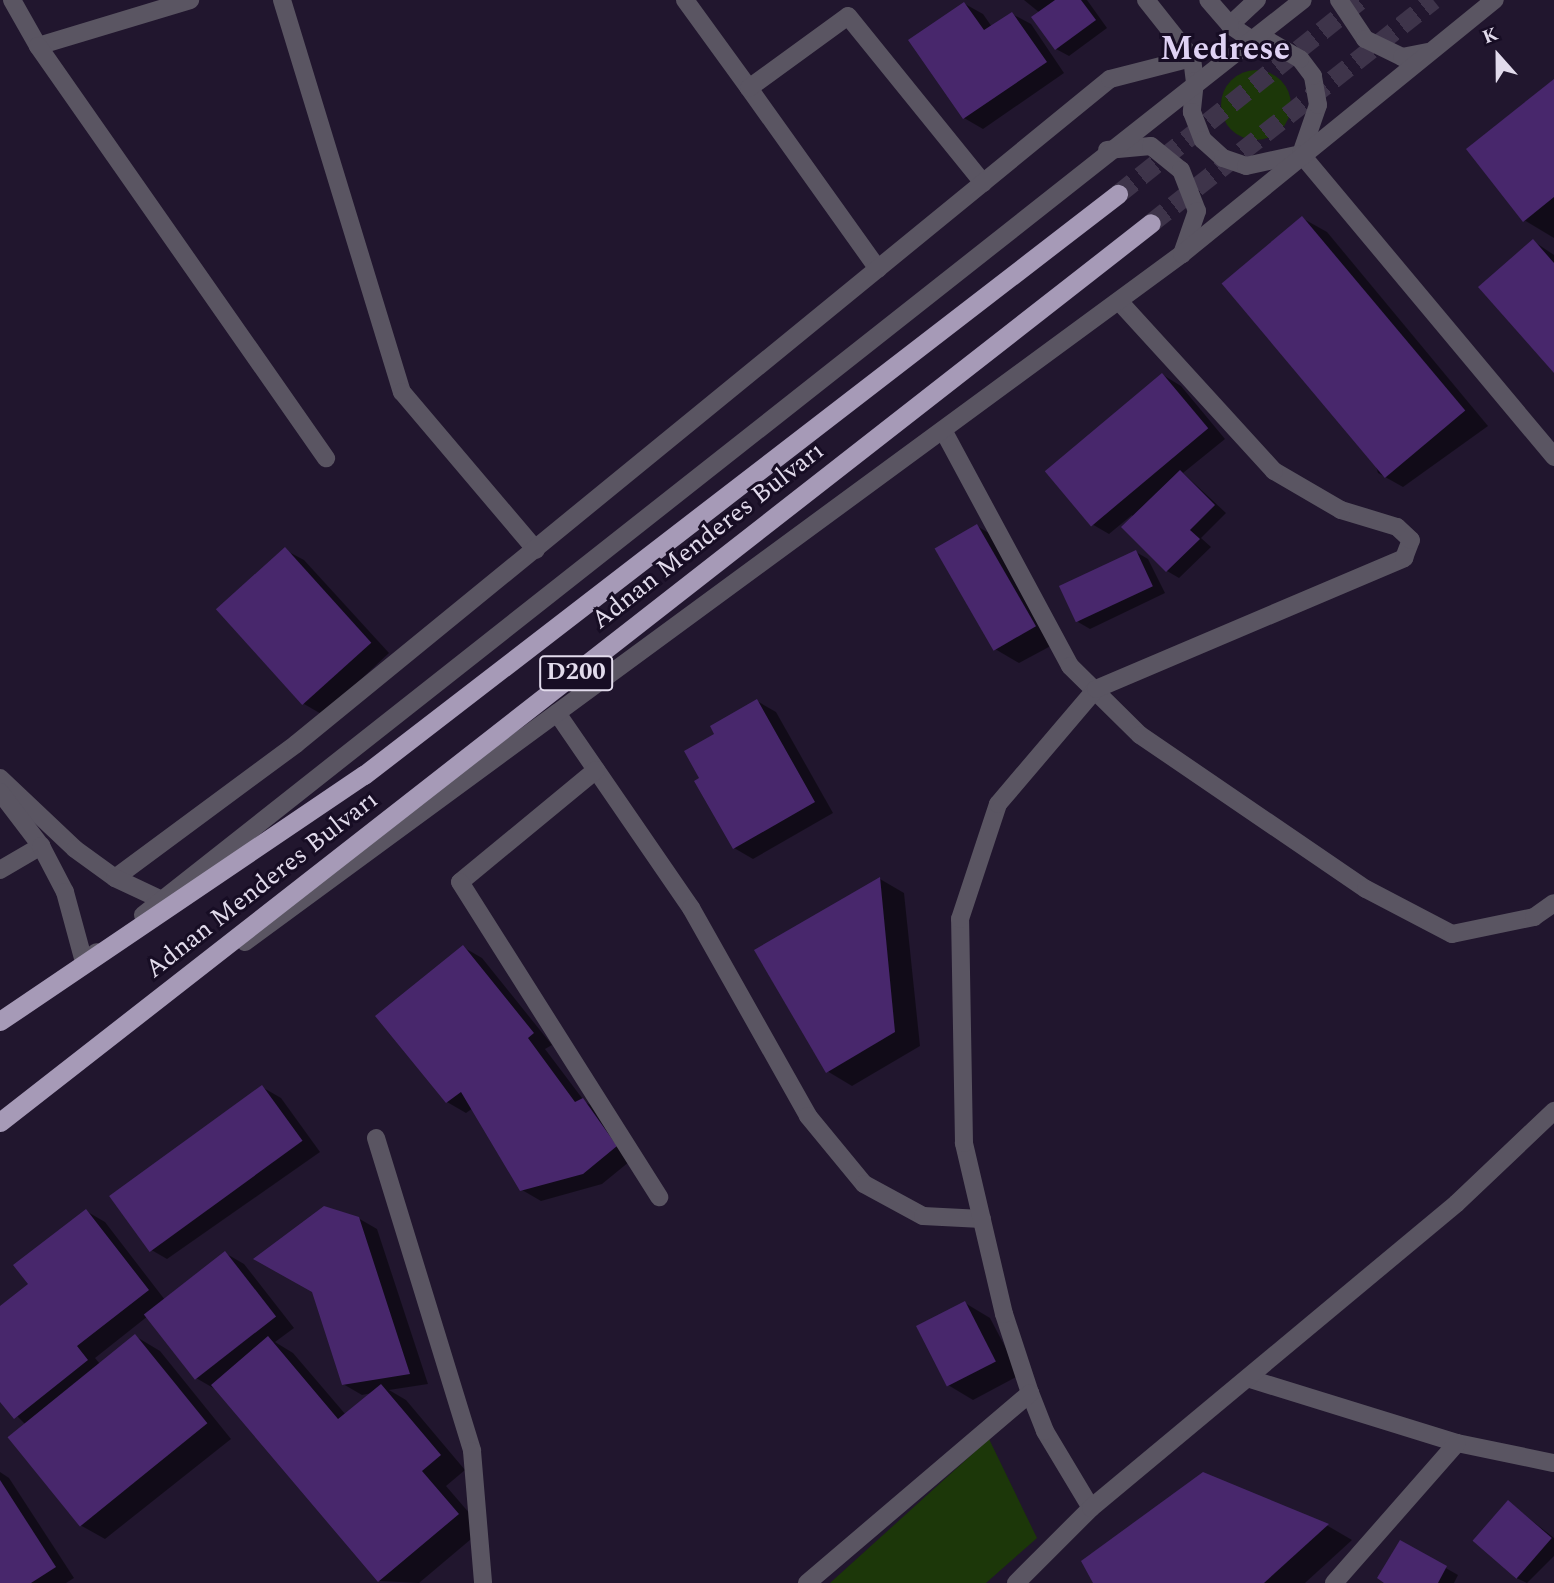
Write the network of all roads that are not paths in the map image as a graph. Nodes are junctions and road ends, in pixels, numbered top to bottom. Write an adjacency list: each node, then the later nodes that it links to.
1 (12, 0): 13 (street)
2 (190, 0): 13 (street)
3 (282, 0): 29 (street)
4 (685, 0): 17 (street)
5 (1146, 0): 15 (street)
6 (1208, 0): 11 (street)
7 (1257, 0): 11 (street)
8 (1303, 0): 12 (street)
9 (1339, 0): 14 (street)
10 (1494, 0): 14 (street)
11 (1230, 25): 12 (street)
12 (1252, 40): 16 (street); 19 (street)
13 (38, 46): 28 (street)
14 (1432, 51): 19 (street)
15 (1192, 58): 16 (street); 20 (street)
16 (1195, 81): 18 (street); 19 (street)
17 (749, 88): 20 (street); 24 (street)
18 (1107, 150): 23 (street); 38 (street)
19 (1301, 154): 23 (street); 27 (street)
20 (983, 183): 24 (street)
21 (1118, 194): 38 (highway, Adnan Menderes Bulvarı / D200)
22 (1151, 223): 42 (highway, Adnan Menderes Bulvarı / D200)
23 (1182, 254): 25 (street)
24 (878, 269): 29 (street)
25 (1119, 301): 26 (street); 30 (street)
26 (943, 430): 30 (street); 31 (street)
27 (1554, 457)
28 (326, 458)
29 (536, 550): 37 (street)
30 (1096, 689): 39 (street); 47 (street)
31 (557, 713): 32 (street); 42 (street)
32 (596, 770): 46 (street); 47 (street)
33 (0, 778): 37 (street)
34 (0, 792): 35 (street)
35 (41, 846): 36 (street); 40 (street)
36 (0, 870)
37 (115, 878): 38 (street)
38 (170, 899): 40 (highway, Adnan Menderes Bulvarı / D200)
39 (1554, 903)
40 (84, 962): 41 (highway, Adnan Menderes Bulvarı / D200)
41 (0, 1021)
42 (17, 1110): 44 (highway, Adnan Menderes Bulvarı / D200)
43 (1554, 1111): 48 (street)
44 (0, 1122)
45 (376, 1138): 54 (street)
46 (659, 1197)
47 (982, 1219): 49 (street)
48 (1250, 1379): 50 (street); 52 (street)
49 (1030, 1393): 52 (street); 55 (street)
50 (1457, 1443): 51 (street); 56 (street)
51 (1554, 1463)
52 (1091, 1508): 53 (street)
53 (1027, 1579)
54 (483, 1583)
55 (807, 1583)
56 (1334, 1583)

